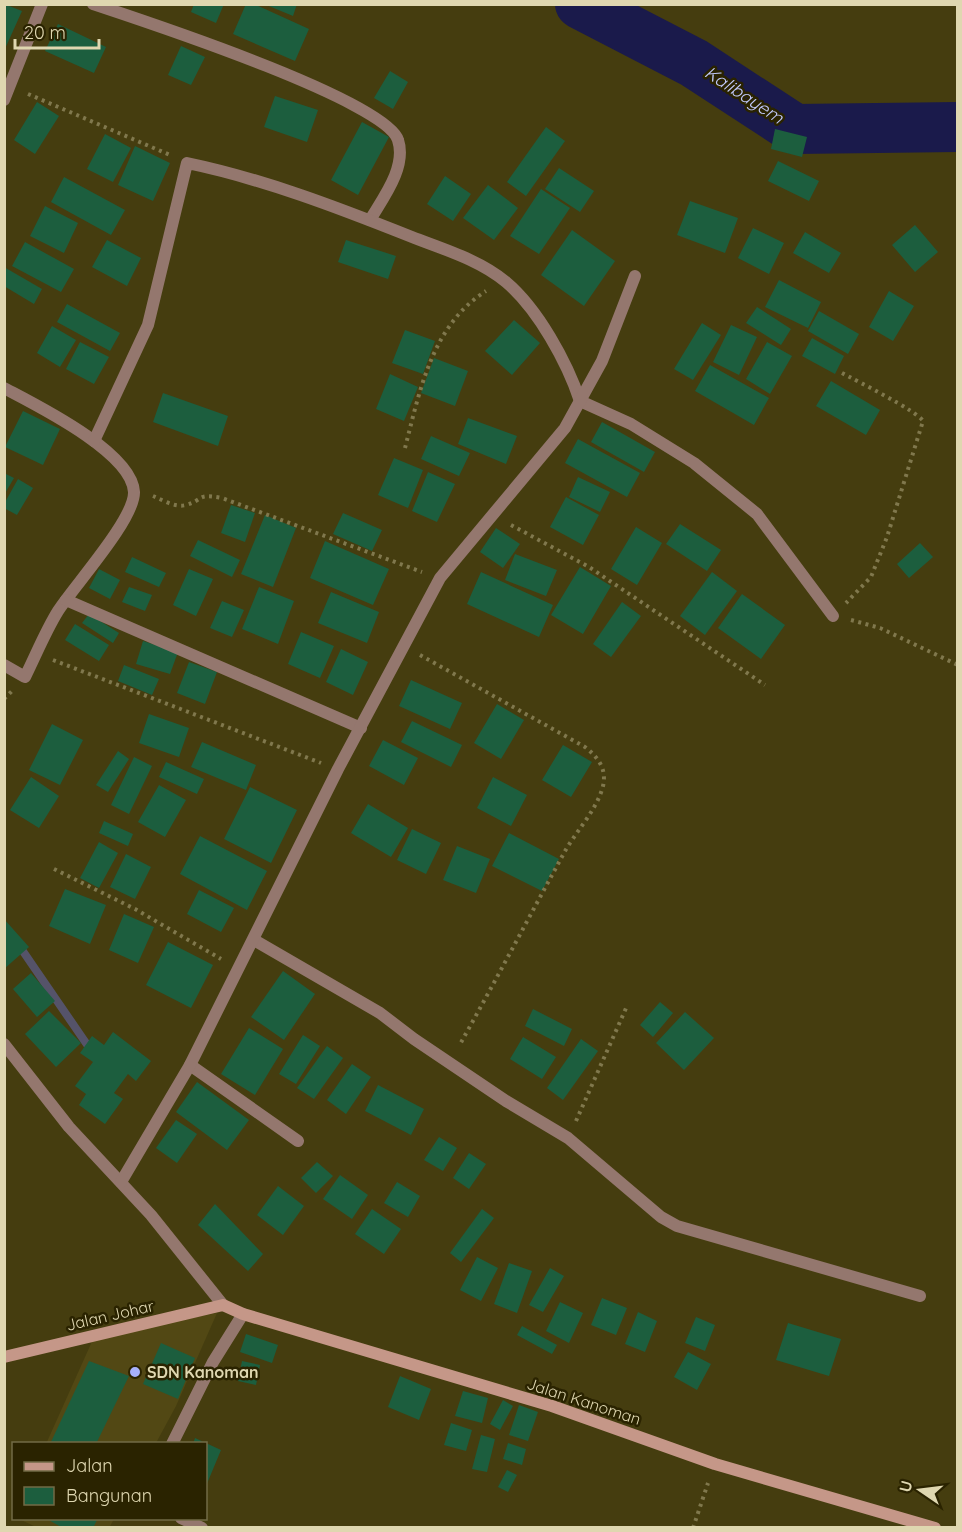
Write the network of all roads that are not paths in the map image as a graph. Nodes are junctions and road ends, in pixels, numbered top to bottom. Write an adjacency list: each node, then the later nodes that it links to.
1 (42, 4): 3 (street)
2 (93, 4): 4 (street)
3 (4, 100)
4 (370, 219): 7 (street); 8 (street)
5 (635, 276): 7 (street)
6 (4, 388): 8 (street)
7 (580, 401): 10 (street); 12 (street)
8 (94, 441): 9 (street)
9 (66, 600): 11 (street); 12 (street)
10 (833, 616)
11 (4, 665)
12 (361, 728): 13 (street)
13 (254, 940): 15 (street); 18 (street)
14 (4, 1044): 17 (street)
15 (190, 1065): 16 (street); 17 (street)
16 (298, 1142)
17 (121, 1182): 19 (street)
18 (920, 1296)
19 (223, 1305): 20 (street, Jalan Kanoman); 21 (street, Jalan Johar)
20 (243, 1314): 22 (street); 25 (street, Jalan Kanoman)
21 (4, 1357)
22 (173, 1442)
23 (186, 1520): 24 (street)
24 (202, 1527)
25 (934, 1527)

